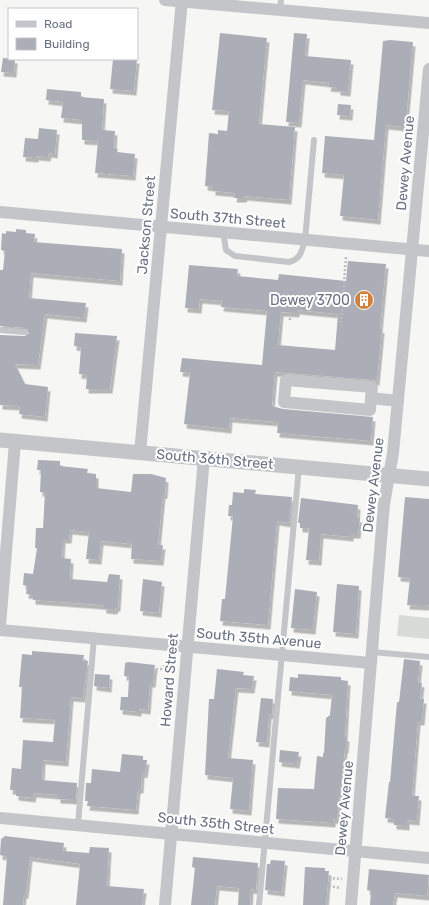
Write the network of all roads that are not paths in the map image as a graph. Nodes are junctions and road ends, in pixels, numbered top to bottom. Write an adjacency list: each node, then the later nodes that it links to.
1 (165, 0): 2 (street)
2 (182, 1): 3 (street); 9 (street, Jackson Street)
3 (280, 5): 4 (street)
4 (429, 24)
5 (429, 69): 6 (street, Dewey Avenue)
6 (426, 136): 12 (street, Dewey Avenue)
7 (314, 140): 11 (lane)
8 (0, 212): 9 (street, South 37th Street)
9 (162, 227): 10 (street, South 37th Street); 20 (street, Jackson Street)
10 (223, 232): 11 (street, South 37th Street); 11 (lane)
11 (305, 240): 12 (street, South 37th Street)
12 (412, 250): 13 (street, South 37th Street); 17 (street, Dewey Avenue)
13 (429, 251)
14 (0, 330): 15 (lane)
15 (25, 332)
16 (371, 398): 16 (street); 17 (street)
17 (398, 401): 23 (street, Dewey Avenue)
18 (0, 440): 19 (street, South 36th Street)
19 (15, 442): 20 (street, South 36th Street); 25 (street)
20 (140, 453): 21 (street, South 36th Street)
21 (204, 458): 22 (street, South 36th Street); 28 (street, Howard Street)
22 (298, 467): 23 (street, South 36th Street); 29 (lane)
23 (389, 476): 24 (street, South 36th Street); 30 (street, Dewey Avenue)
24 (429, 479)
25 (0, 626)
26 (0, 630): 27 (street, South 35th Avenue)
27 (94, 638): 28 (street, South 35th Avenue); 33 (lane)
28 (183, 650): 29 (street, South 35th Avenue); 34 (street, Howard Street)
29 (281, 655): 30 (street, South 35th Avenue); 35 (lane)
30 (372, 657): 31 (lane); 36 (street, Dewey Avenue)
31 (429, 657)
32 (0, 818): 33 (street, South 35th Street)
33 (78, 824): 34 (street, South 35th Street)
34 (172, 833): 35 (street, South 35th Street); 38 (street, Howard Street)
35 (264, 843): 36 (street, South 35th Street); 39 (lane)
36 (355, 851): 37 (street, South 35th Street); 40 (street, Dewey Avenue)
37 (429, 858)
38 (165, 905)
39 (259, 905)
40 (351, 905)

